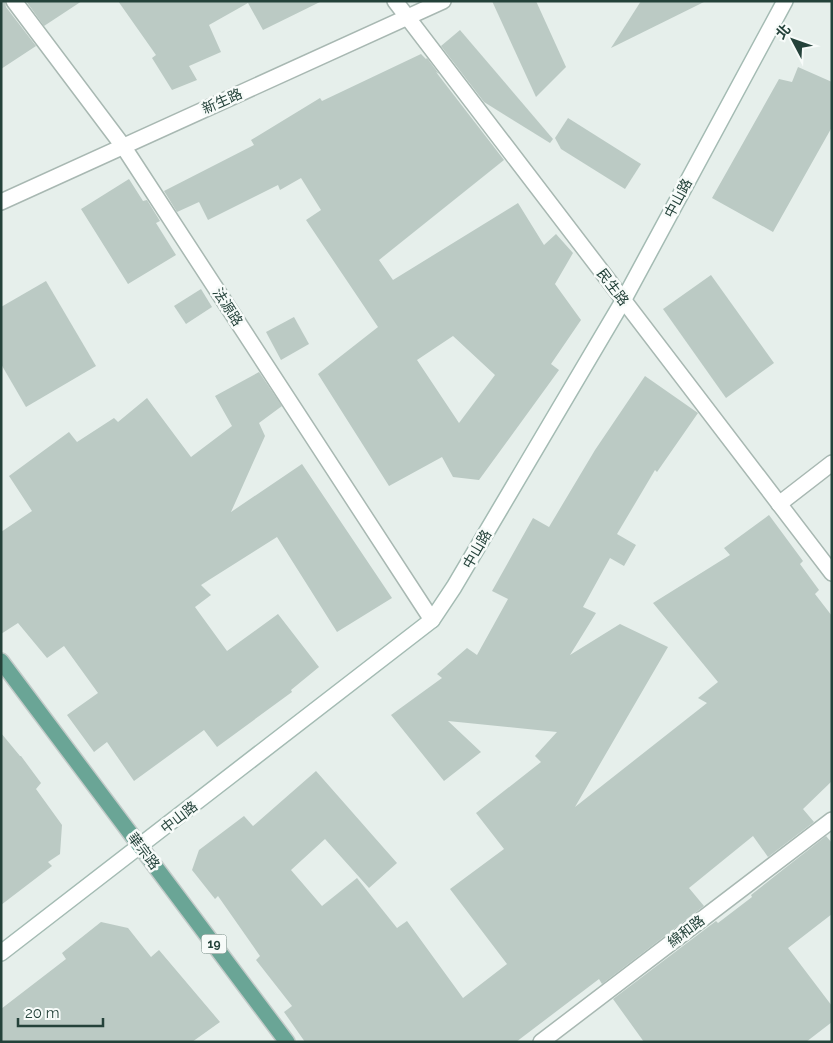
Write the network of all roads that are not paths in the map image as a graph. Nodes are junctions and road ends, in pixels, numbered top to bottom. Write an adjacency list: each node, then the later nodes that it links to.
1 (14, 1): 6 (street, 法源路)
2 (395, 1): 5 (street, 民生路)
3 (443, 1): 5 (street, 新生路)
4 (785, 1): 8 (street, 中山路)
5 (407, 18): 6 (street, 新生路); 8 (street, 民生路)
6 (123, 146): 7 (street, 新生路); 12 (street, 法源路)
7 (1, 202)
8 (623, 300): 10 (street, 民生路); 12 (street, 中山路)
9 (832, 463): 10 (street)
10 (779, 504): 11 (street, 民生路)
11 (832, 573)
12 (432, 620): 15 (street, 中山路)
13 (1, 661): 15 (main road, 華宗路 / 19)
14 (832, 820): 18 (street, 綿和路)
15 (141, 847): 16 (street, 中山路); 17 (main road, 華宗路 / 19)
16 (1, 954)
17 (287, 1042)
18 (541, 1042)

